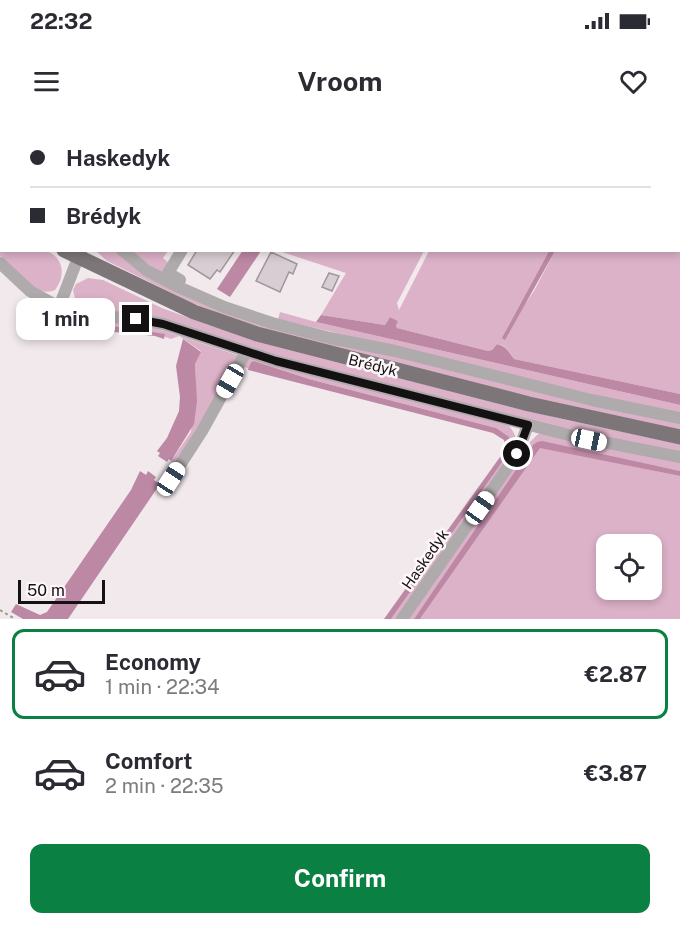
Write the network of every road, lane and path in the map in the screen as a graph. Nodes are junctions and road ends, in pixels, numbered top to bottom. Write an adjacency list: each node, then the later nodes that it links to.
1 (125, 252): 10 (street, Brédyk)
2 (181, 252): 8 (street)
3 (79, 254): 5 (street); 12 (main road, Brédyk)
4 (0, 263): 5 (street, Brédyk)
5 (59, 307): 9 (street, Brédyk)
6 (37, 310): 7 (path)
7 (34, 315)
8 (273, 316)
9 (246, 352): 11 (street, Brédyk); 14 (street)
10 (680, 418)
11 (528, 425): 13 (street, Brédyk); 17 (street, Haskedyk)
12 (680, 437)
13 (680, 457)
14 (171, 479)
15 (0, 610): 16 (path)
16 (15, 619)
17 (402, 619)

